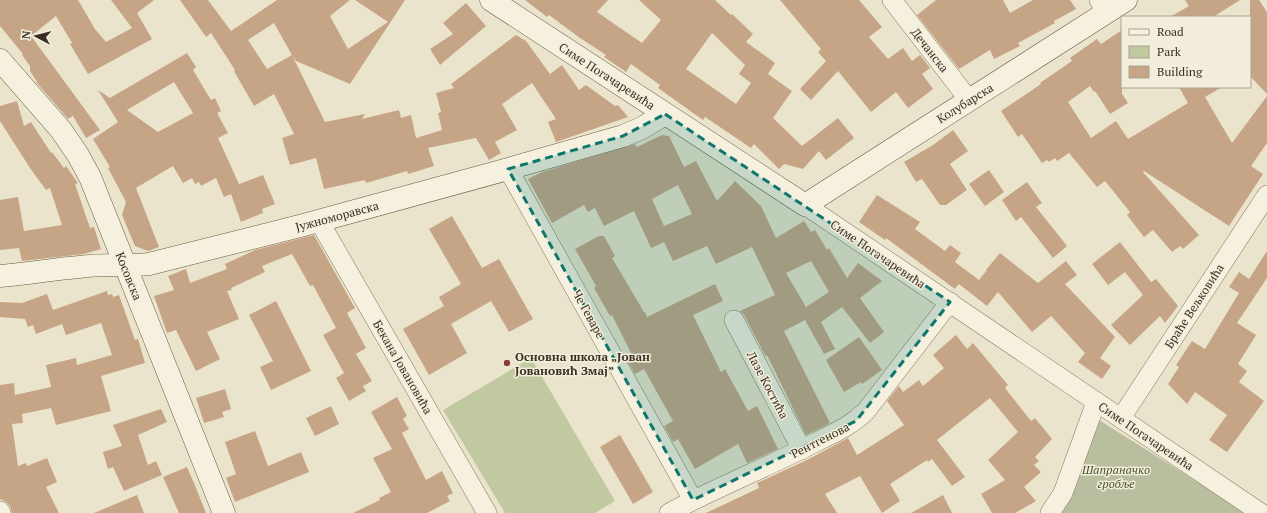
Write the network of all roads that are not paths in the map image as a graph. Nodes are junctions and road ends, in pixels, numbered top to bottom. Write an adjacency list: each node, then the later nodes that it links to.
1 (491, 0): 7 (street, Симе Погачаревића)
2 (892, 0): 6 (street, Дечанска)
3 (1126, 0): 4 (street, Колубарска)
4 (1103, 6): 6 (street, Колубарска)
5 (0, 60): 12 (street, Косовска)
6 (969, 100): 10 (street, Колубарска)
7 (665, 114): 8 (street, Јужноморавска); 10 (street, Симе Погачаревића)
8 (508, 169): 11 (street, Јужноморавска); 19 (street, Че Геваре)
9 (1267, 195): 17 (street, Браће Вељковића)
10 (805, 205): 14 (street, Симе Погачаревића)
11 (319, 221): 12 (street, Јужноморавска); 21 (street, Бекана Јовановића)
12 (125, 266): 13 (street, Јужноморавска); 20 (street, Косовска)
13 (0, 276)
14 (950, 302): 16 (street, Симе Погачаревића); 18 (street, Рентгенова)
15 (734, 320): 18 (street, Лазе Костића)
16 (1096, 402): 17 (street, Симе Погачаревића); 23 (street)
17 (1121, 418): 24 (street, Симе Погачаревића)
18 (802, 450): 19 (street, Рентгенова)
19 (693, 500): 22 (street, Рентгенова)
20 (224, 513)
21 (487, 513)
22 (669, 513)
23 (1050, 513)
24 (1261, 513)

